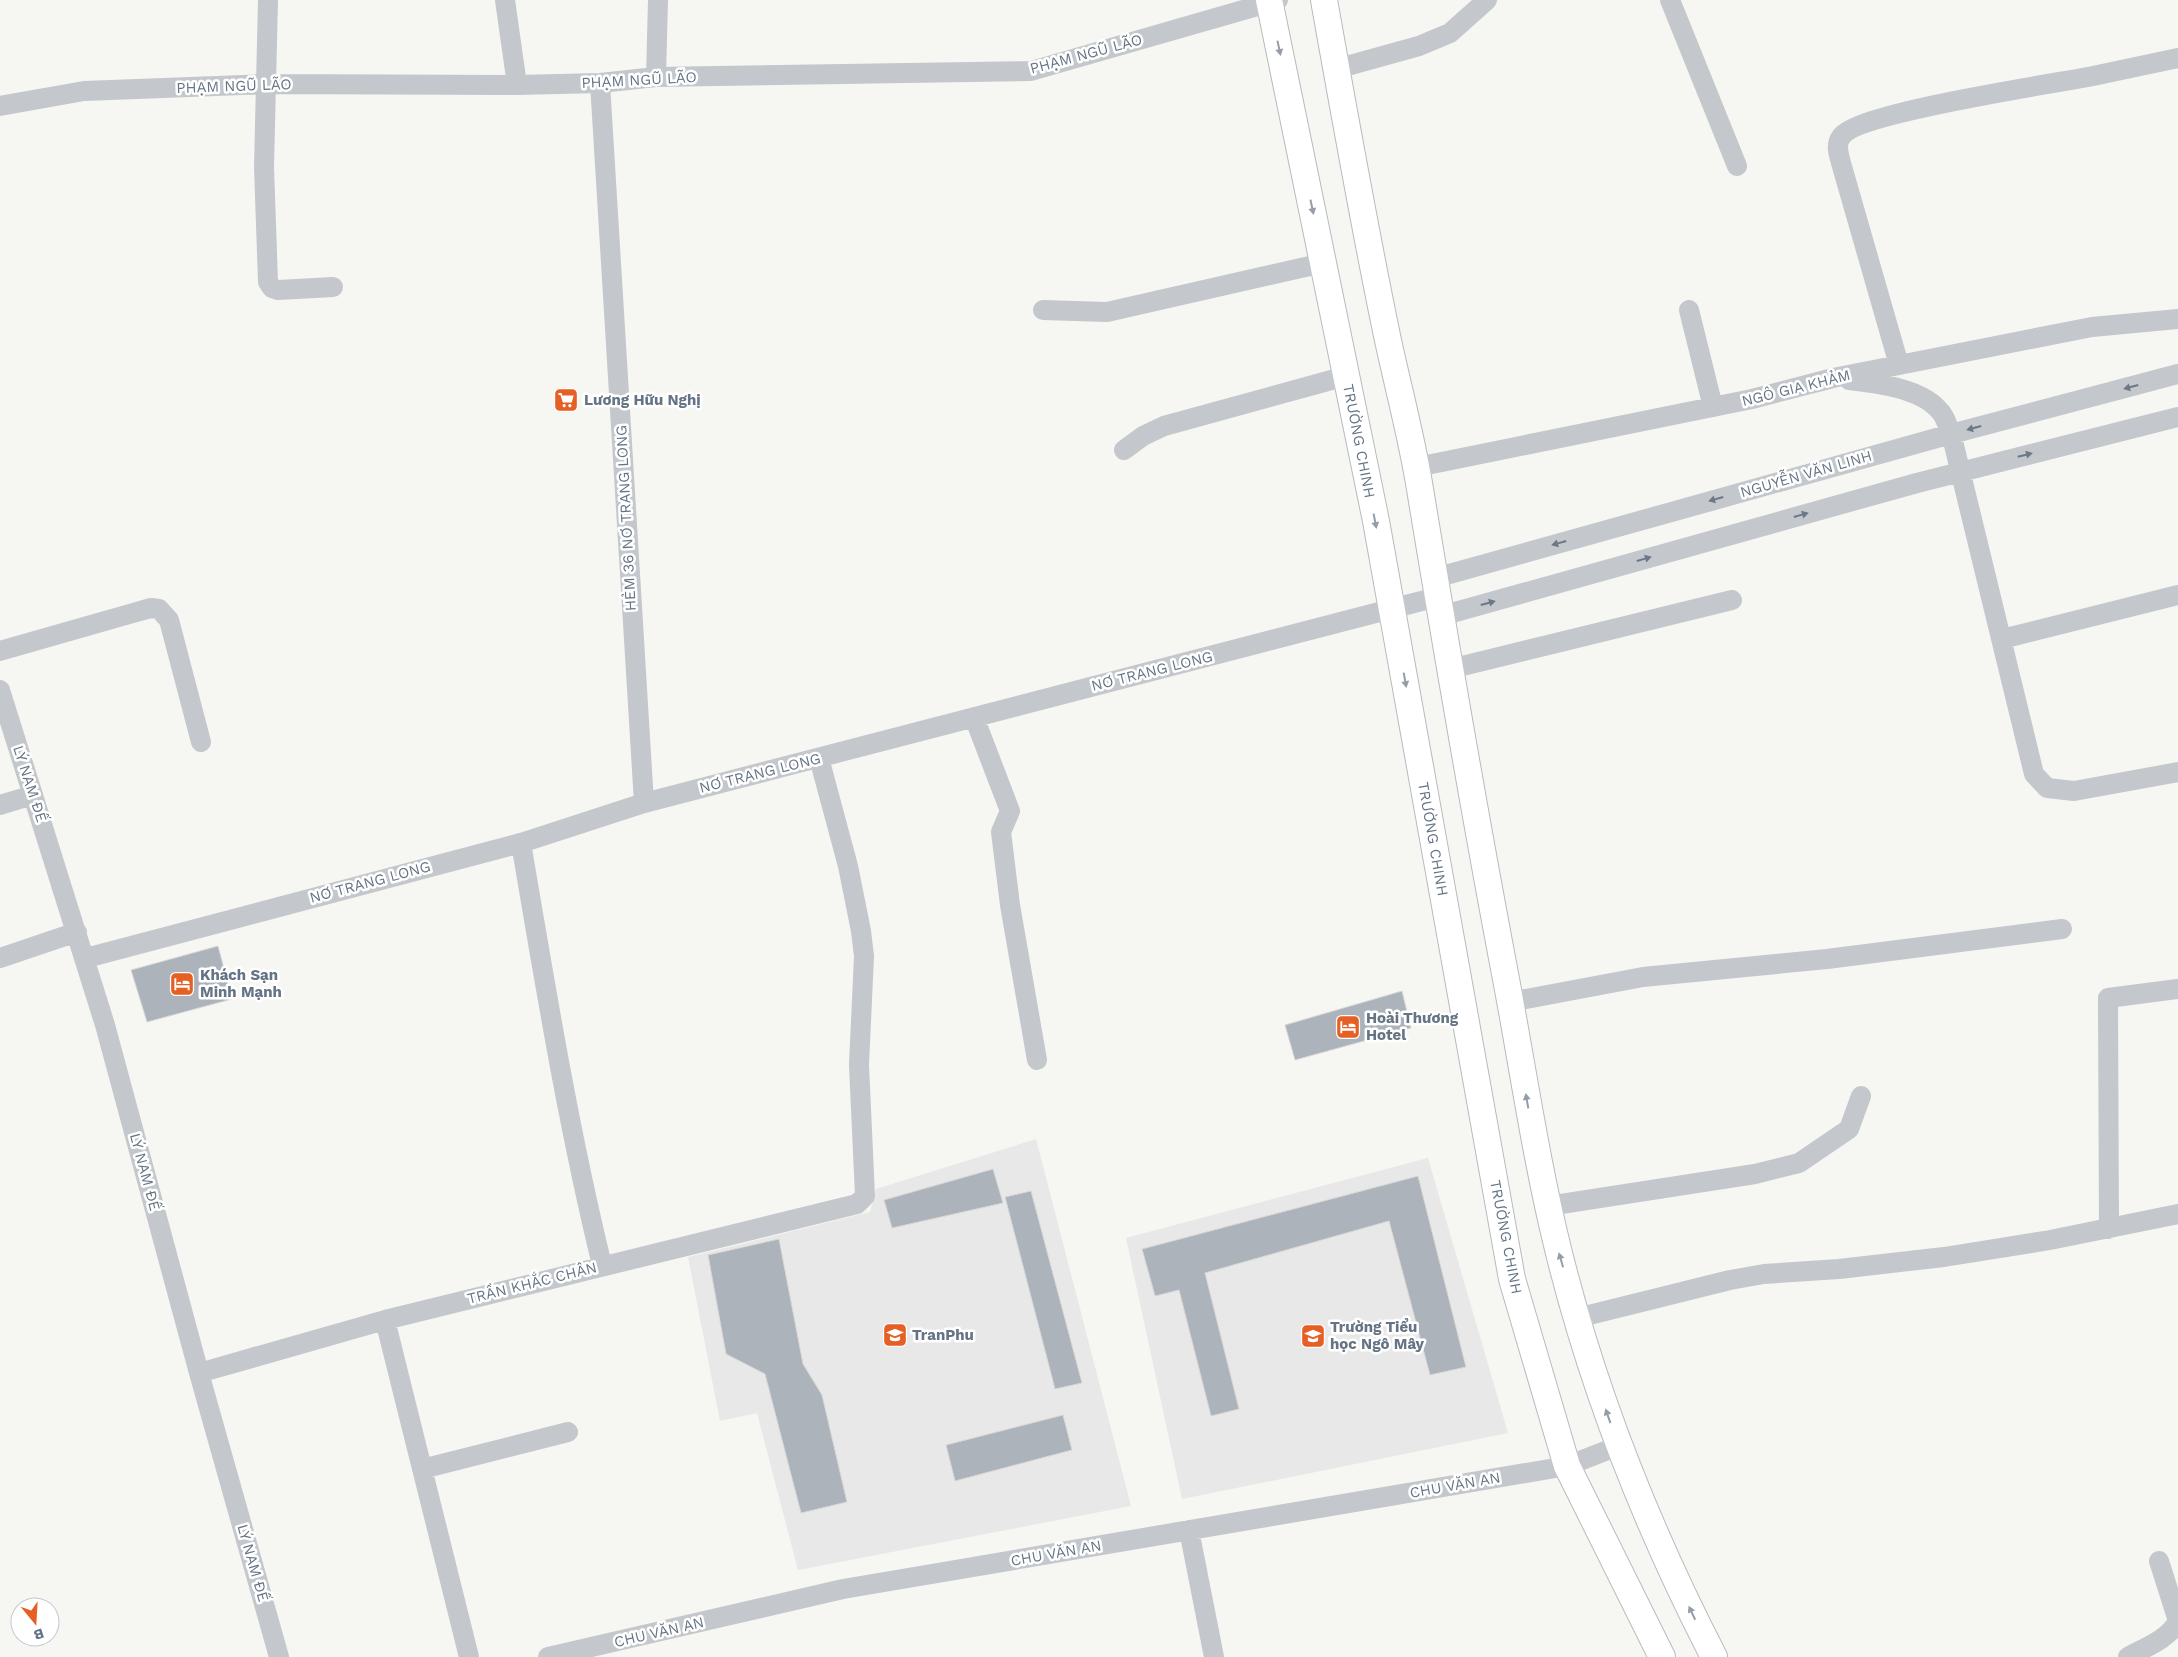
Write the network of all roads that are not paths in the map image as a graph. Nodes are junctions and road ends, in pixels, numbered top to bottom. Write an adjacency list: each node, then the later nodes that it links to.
1 (268, 0): 11 (street)
2 (504, 0): 13 (street)
3 (658, 0): 10 (street)
4 (1324, 0): 9 (main road)
5 (1487, 0): 9 (street)
6 (1670, 0): 15 (street)
7 (1272, 1): 10 (street, PHẠM NGŨ LÃO); 16 (main road, TRƯỜNG CHINH, one-way to 16)
8 (2178, 58): 21 (street)
9 (1336, 69): 29 (main road)
10 (656, 77): 12 (street, PHẠM NGŨ LÃO)
11 (267, 84): 13 (street, PHẠM NGŨ LÃO); 14 (street, PHẠM NGŨ LÃO); 17 (street)
12 (600, 84): 13 (street, PHẠM NGŨ LÃO); 44 (street, HẺM 36 NƠ TRANG LONG)
13 (517, 86)
14 (0, 106)
15 (1737, 166)
16 (1323, 262): 18 (street); 23 (main road, TRƯỜNG CHINH)
17 (333, 287)
18 (1043, 310)
19 (1689, 310): 25 (street)
20 (2178, 319): 21 (street, NGÔ GIA KHẢM)
21 (1899, 365): 24 (street, NGÔ GIA KHẢM)
22 (2178, 374): 27 (street, NGUYỄN VĂN LINH, one-way to 27)
23 (1346, 376): 28 (street); 34 (main road, TRƯỜNG CHINH, one-way to 34)
24 (1833, 378): 25 (street, NGÔ GIA KHẢM); 27 (street)
25 (1713, 407): 29 (street, NGÔ GIA KHẢM)
26 (2178, 417): 30 (street, one-way to 26)
27 (1951, 434): 30 (street); 32 (street, NGUYỄN VĂN LINH, one-way to 32)
28 (1124, 450)
29 (1416, 467): 32 (main road)
30 (1961, 471): 32 (street, one-way to 30); 35 (street)
31 (2178, 595): 35 (street)
32 (1438, 597): 34 (street, NƠ TRANG LONG); 37 (main road)
33 (1732, 600): 37 (street)
34 (1392, 609): 39 (street, NƠ TRANG LONG); 64 (main road, TRƯỜNG CHINH, one-way to 64)
35 (2002, 639): 42 (street)
36 (0, 651): 40 (street)
37 (1450, 669): 52 (main road)
38 (0, 690): 43 (street, LÝ NAM ĐẾ)
39 (974, 717): 41 (street, NƠ TRANG LONG); 53 (street)
40 (201, 742)
41 (819, 758): 44 (street, NƠ TRANG LONG); 58 (street, TRẦN KHẮC CHÂN)
42 (2178, 772)
43 (33, 795): 45 (street); 48 (street, LÝ NAM ĐẾ)
44 (644, 802): 46 (street, NƠ TRANG LONG)
45 (0, 806)
46 (521, 843): 50 (street, NƠ TRANG LONG); 58 (street)
47 (2062, 929): 52 (street)
48 (77, 932): 49 (street); 50 (street, LÝ NAM ĐẾ)
49 (0, 958)
50 (86, 958): 61 (street, LÝ NAM ĐẾ)
51 (2178, 989): 57 (street)
52 (1510, 1002): 55 (main road, one-way to 52)
53 (1037, 1060)
54 (1861, 1096): 55 (street)
55 (1548, 1206): 59 (main road, one-way to 55)
56 (2178, 1214): 57 (street)
57 (2109, 1229): 59 (street)
58 (602, 1266): 60 (street, TRẦN KHẮC CHÂN)
59 (1577, 1318): 63 (main road, one-way to 59)
60 (385, 1320): 61 (street, TRẦN KHẮC CHÂN); 65 (street)
61 (199, 1373): 68 (street, LÝ NAM ĐẾ)
62 (568, 1432): 65 (street)
63 (1618, 1446): 64 (street, CHU VĂN AN); 73 (main road, one-way to 63)
64 (1568, 1466): 66 (street, CHU VĂN AN); 72 (main road, TRƯỜNG CHINH)
65 (422, 1469): 69 (street)
66 (1189, 1530): 70 (street, CHU VĂN AN); 71 (street)
67 (2158, 1561): 74 (street)
68 (279, 1657)
69 (469, 1657)
70 (548, 1657)
71 (1214, 1657)
72 (1662, 1657)
73 (1714, 1657)
74 (2128, 1657)

